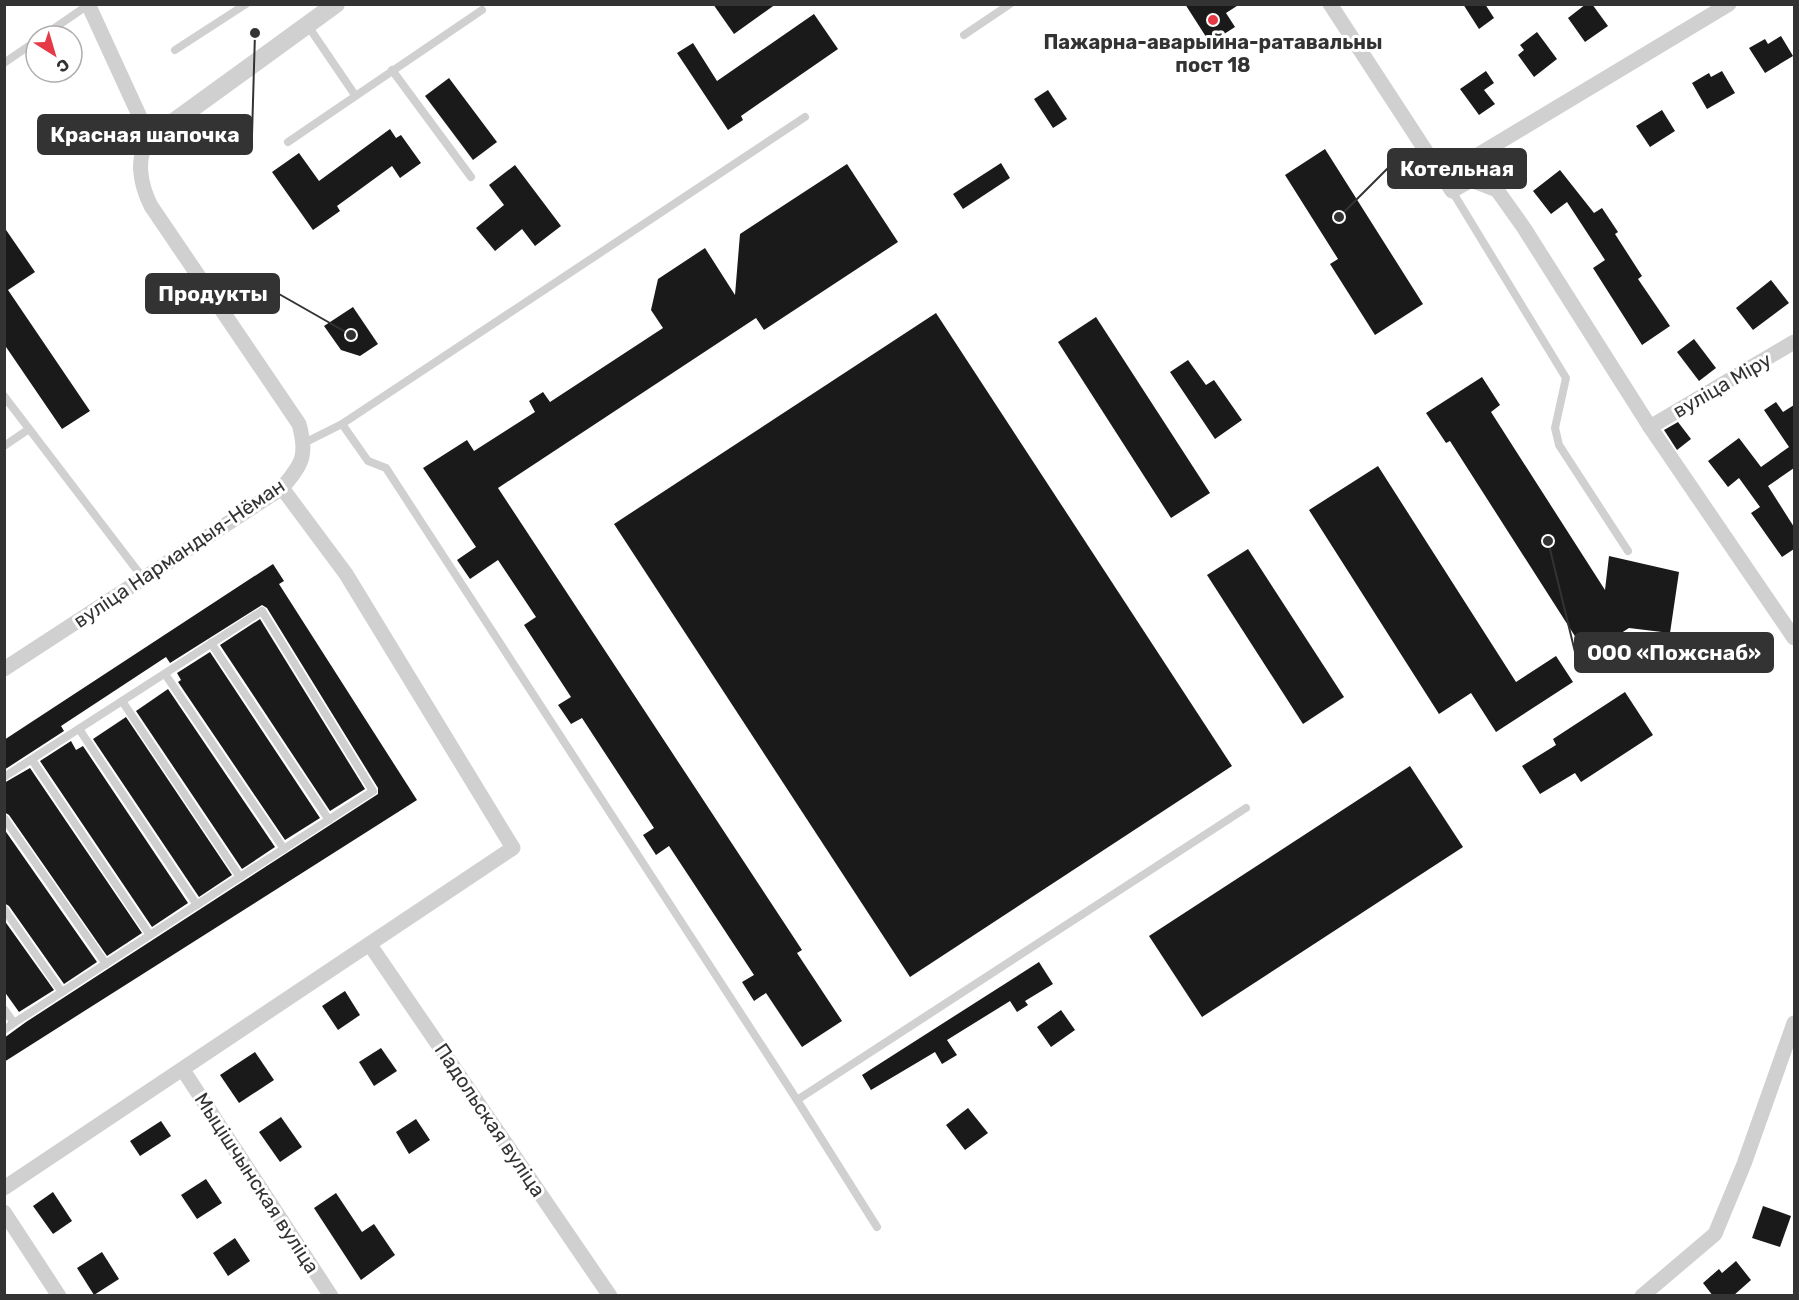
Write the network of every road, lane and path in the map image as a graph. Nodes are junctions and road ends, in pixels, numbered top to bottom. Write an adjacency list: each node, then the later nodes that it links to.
1 (246, 4): 12 (lane)
2 (336, 4): 9 (street)
3 (1010, 4): 10 (lane)
4 (1330, 4): 19 (street)
5 (1729, 4): 19 (street)
6 (88, 5): 8 (lane); 17 (street)
7 (482, 10): 14 (lane)
8 (60, 24)
9 (307, 24): 15 (lane); 17 (street)
10 (964, 35)
11 (24, 49): 13 (lane)
12 (175, 50)
13 (4, 63)
14 (392, 70): 15 (lane); 20 (lane)
15 (355, 95): 18 (lane)
16 (805, 117): 24 (lane)
17 (150, 139): 27 (street)
18 (288, 142)
19 (1443, 176): 21 (street)
20 (471, 177)
21 (1452, 191): 25 (street); 30 (lane)
22 (1794, 342): 25 (street, вуліца Міру)
23 (4, 396): 26 (lane)
24 (342, 424): 27 (lane); 56 (lane)
25 (1650, 427): 32 (street)
26 (29, 429): 28 (lane); 31 (lane)
27 (304, 443): 29 (street, вуліца Нармандыя-Нёман)
28 (4, 446)
29 (282, 488): 31 (street, вуліца Нармандыя-Нёман); 48 (street)
30 (1628, 551)
31 (143, 578): 34 (street, вуліца Нармандыя-Нёман)
32 (1794, 638)
33 (212, 643): 35 (lane); 42 (lane); 42 (lane)
34 (4, 669)
35 (165, 674): 36 (lane); 43 (lane)
36 (122, 701): 37 (lane); 44 (lane)
37 (79, 729): 38 (lane); 45 (lane)
38 (32, 760): 39 (lane); 47 (lane)
39 (4, 777)
40 (1246, 808): 56 (lane)
41 (4, 818): 49 (lane)
42 (329, 820): 43 (lane)
43 (284, 849): 44 (lane)
44 (240, 877): 45 (lane)
45 (197, 905): 47 (lane)
46 (4, 909): 50 (lane)
47 (150, 935): 49 (lane)
48 (370, 945): 55 (street); 62 (street, Падольская вуліца)
49 (106, 964): 50 (lane)
50 (62, 992): 52 (lane)
51 (4, 1009): 52 (lane)
52 (14, 1023): 54 (lane)
53 (1794, 1023): 63 (street)
54 (4, 1029)
55 (183, 1070): 57 (street); 61 (street, Мыцішчынская вуліца)
56 (797, 1100): 59 (lane)
57 (4, 1188)
58 (4, 1212): 60 (street)
59 (877, 1227)
60 (59, 1296)
61 (331, 1296)
62 (610, 1296)
63 (1642, 1296)

